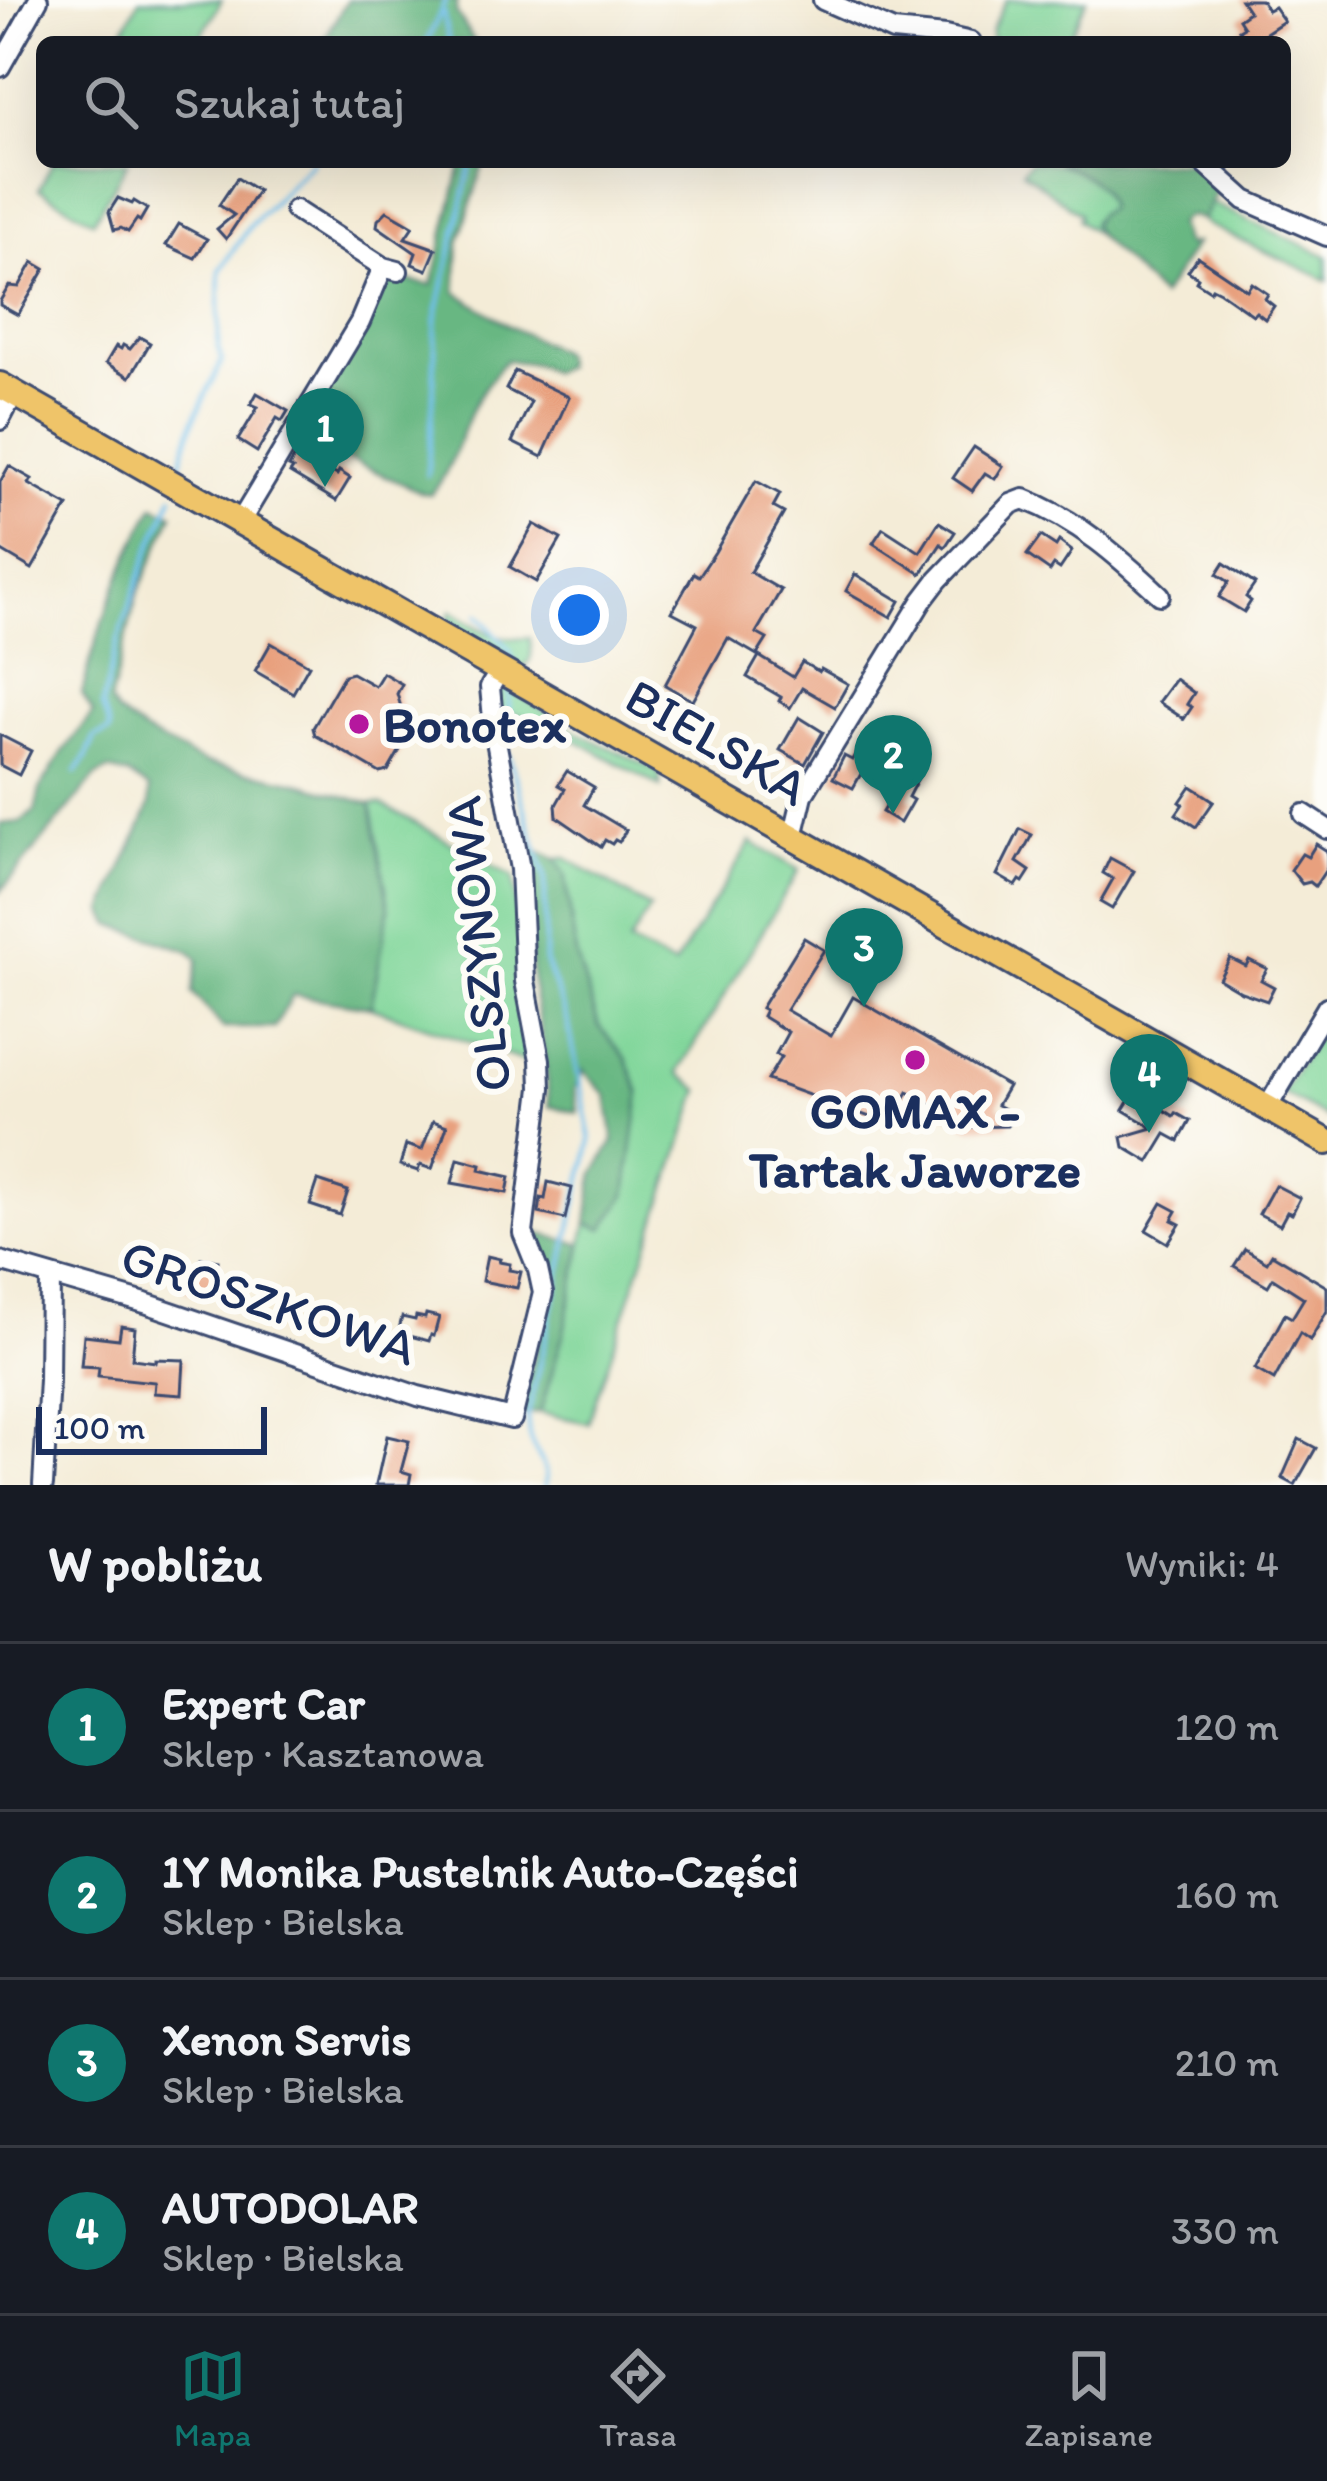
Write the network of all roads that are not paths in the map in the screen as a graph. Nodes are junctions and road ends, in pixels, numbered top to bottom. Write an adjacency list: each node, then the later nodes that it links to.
1 (38, 0): 4 (street)
2 (823, 0): 3 (street)
3 (945, 36)
4 (0, 67)
5 (1210, 168): 7 (street)
6 (295, 211): 10 (street)
7 (1327, 236)
8 (7, 389): 9 (street); 10 (main road, BIELSKA)
9 (0, 420)
10 (240, 522): 12 (main road, BIELSKA)
11 (1160, 596): 15 (street)
12 (500, 670): 15 (main road, BIELSKA); 21 (street, OLSZYNOWA)
13 (1304, 814): 14 (street)
14 (1327, 830)
15 (793, 837): 17 (main road, BIELSKA)
16 (1327, 1007): 17 (street)
17 (1267, 1108): 18 (main road, BIELSKA)
18 (1327, 1142)
19 (0, 1261): 20 (street, GROSZKOWA)
20 (50, 1276): 21 (street, GROSZKOWA); 22 (street)
21 (512, 1419)
22 (43, 1485)

